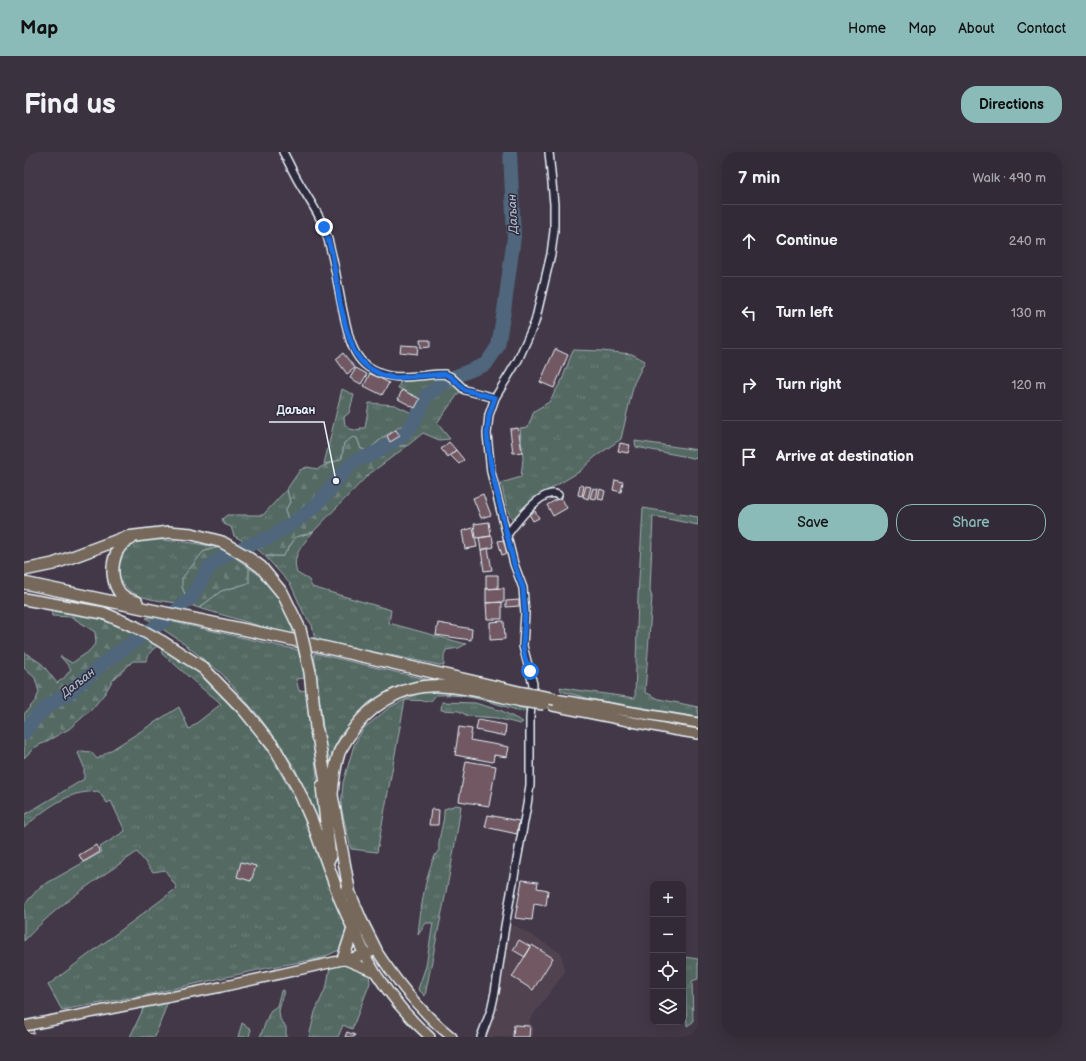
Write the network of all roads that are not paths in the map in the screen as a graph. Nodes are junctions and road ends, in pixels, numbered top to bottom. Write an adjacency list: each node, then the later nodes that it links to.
1 (283, 152): 3 (street)
2 (549, 152): 3 (street)
3 (495, 398): 6 (street)
4 (558, 495): 6 (street)
5 (149, 534): 7 (highway); 11 (highway); 16 (highway, bridge)
6 (507, 535): 28 (street)
7 (24, 570)
8 (24, 583): 11 (highway)
9 (24, 591): 11 (highway)
10 (24, 598): 19 (highway)
11 (155, 612): 12 (highway)
12 (190, 619): 13 (highway); 13 (highway)
13 (522, 697): 14 (highway, bridge); 18 (highway)
14 (554, 702): 15 (main road); 17 (main road)
15 (698, 723)
16 (317, 730): 18 (highway); 19 (highway)
17 (698, 734)
18 (350, 895): 21 (highway)
19 (340, 899): 20 (highway)
20 (354, 929): 22 (highway); 23 (highway)
21 (376, 950): 22 (main road); 27 (main road)
22 (365, 954): 23 (main road); 24 (main road)
23 (343, 960): 24 (main road); 25 (main road)
24 (375, 972): 26 (main road)
25 (24, 1026)
26 (430, 1037)
27 (452, 1037)
28 (481, 1037)

